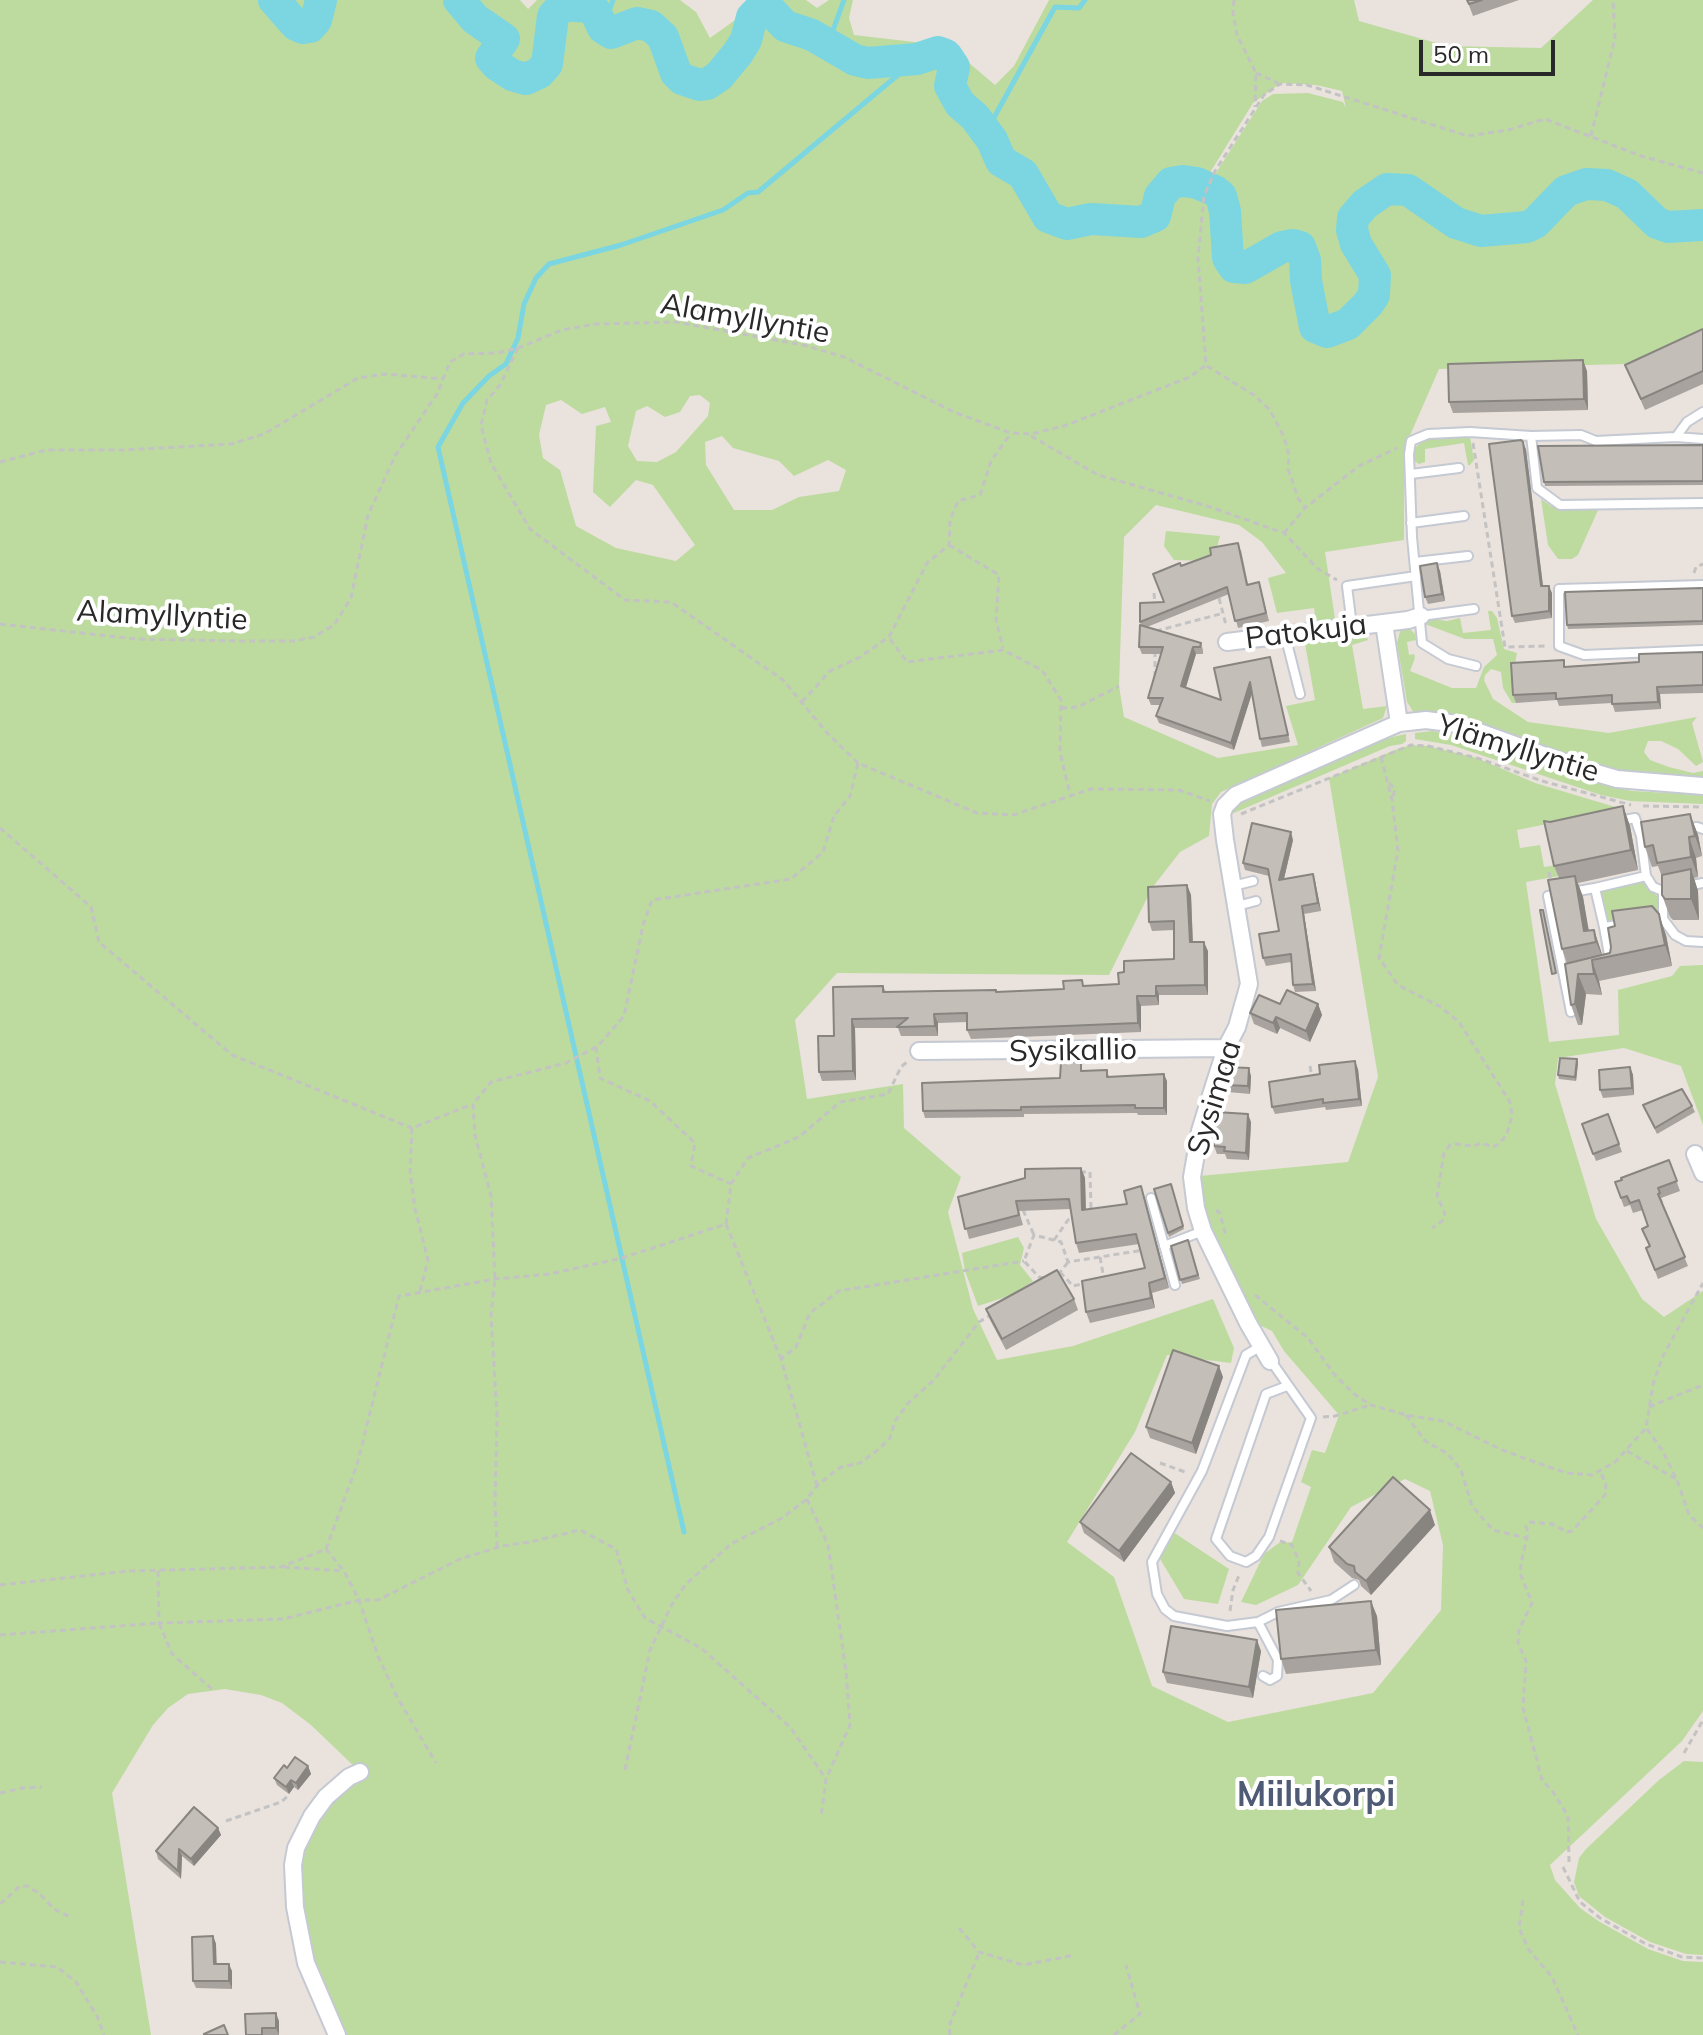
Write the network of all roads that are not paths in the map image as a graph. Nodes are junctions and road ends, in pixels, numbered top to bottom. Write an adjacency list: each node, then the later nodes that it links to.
1 (1703, 412): 3 (lane)
2 (1531, 436): 3 (lane); 6 (lane); 7 (lane)
3 (1676, 437): 4 (lane)
4 (1703, 439)
5 (1459, 468): 6 (lane)
6 (1411, 474): 9 (lane)
7 (1703, 503)
8 (1464, 516): 9 (lane)
9 (1411, 523): 11 (lane)
10 (1468, 556): 11 (lane)
11 (1415, 562): 12 (lane)
12 (1416, 576): 15 (lane); 17 (lane)
13 (1703, 585): 20 (lane)
14 (1474, 609): 15 (lane)
15 (1421, 616): 16 (street, Patokuja); 21 (lane)
16 (1384, 623): 17 (street, Patokuja); 23 (street, Patokuja)
17 (1352, 627): 18 (street, Patokuja)
18 (1285, 635): 19 (street, Patokuja); 22 (lane)
19 (1227, 642)
20 (1703, 650)
21 (1476, 666)
22 (1300, 694)
23 (1399, 723): 24 (street, Ylämyllyntie); 25 (street, Ylämyllyntie)
24 (1703, 786)
25 (1223, 814): 34 (street, Sysimaa)
26 (1609, 824): 30 (lane)
27 (1703, 829): 28 (lane)
28 (1669, 831)
29 (1655, 834): 30 (lane)
30 (1641, 836): 31 (lane)
31 (1646, 876): 35 (lane); 36 (lane)
32 (1253, 881): 34 (lane)
33 (1703, 883): 36 (lane)
34 (1233, 887): 38 (street, Sysimaa)
35 (1595, 888): 40 (lane); 44 (lane)
36 (1663, 891): 39 (lane)
37 (1256, 901): 38 (lane)
38 (1236, 906): 46 (street, Sysimaa)
39 (1663, 919): 40 (lane); 41 (lane)
40 (1604, 927): 42 (lane)
41 (1703, 942)
42 (1612, 969)
43 (1576, 977): 44 (lane)
44 (1565, 979): 45 (lane)
45 (1571, 1012)
46 (1226, 1048): 47 (street, Sysikallio); 51 (street, Sysimaa)
47 (919, 1051)
48 (1695, 1154): 49 (street)
49 (1703, 1173)
50 (1151, 1198): 52 (lane)
51 (1203, 1231): 52 (lane); 54 (street, Sysimaa)
52 (1164, 1246): 53 (lane)
53 (1175, 1285)
54 (1261, 1346): 55 (street, Sysimaa); 58 (lane)
55 (1270, 1361): 56 (lane)
56 (1287, 1386): 56 (lane)
57 (1354, 1585): 58 (lane)
58 (1258, 1622): 59 (lane)
59 (1263, 1676)
60 (360, 1772): 61 (street)
61 (337, 2035)

